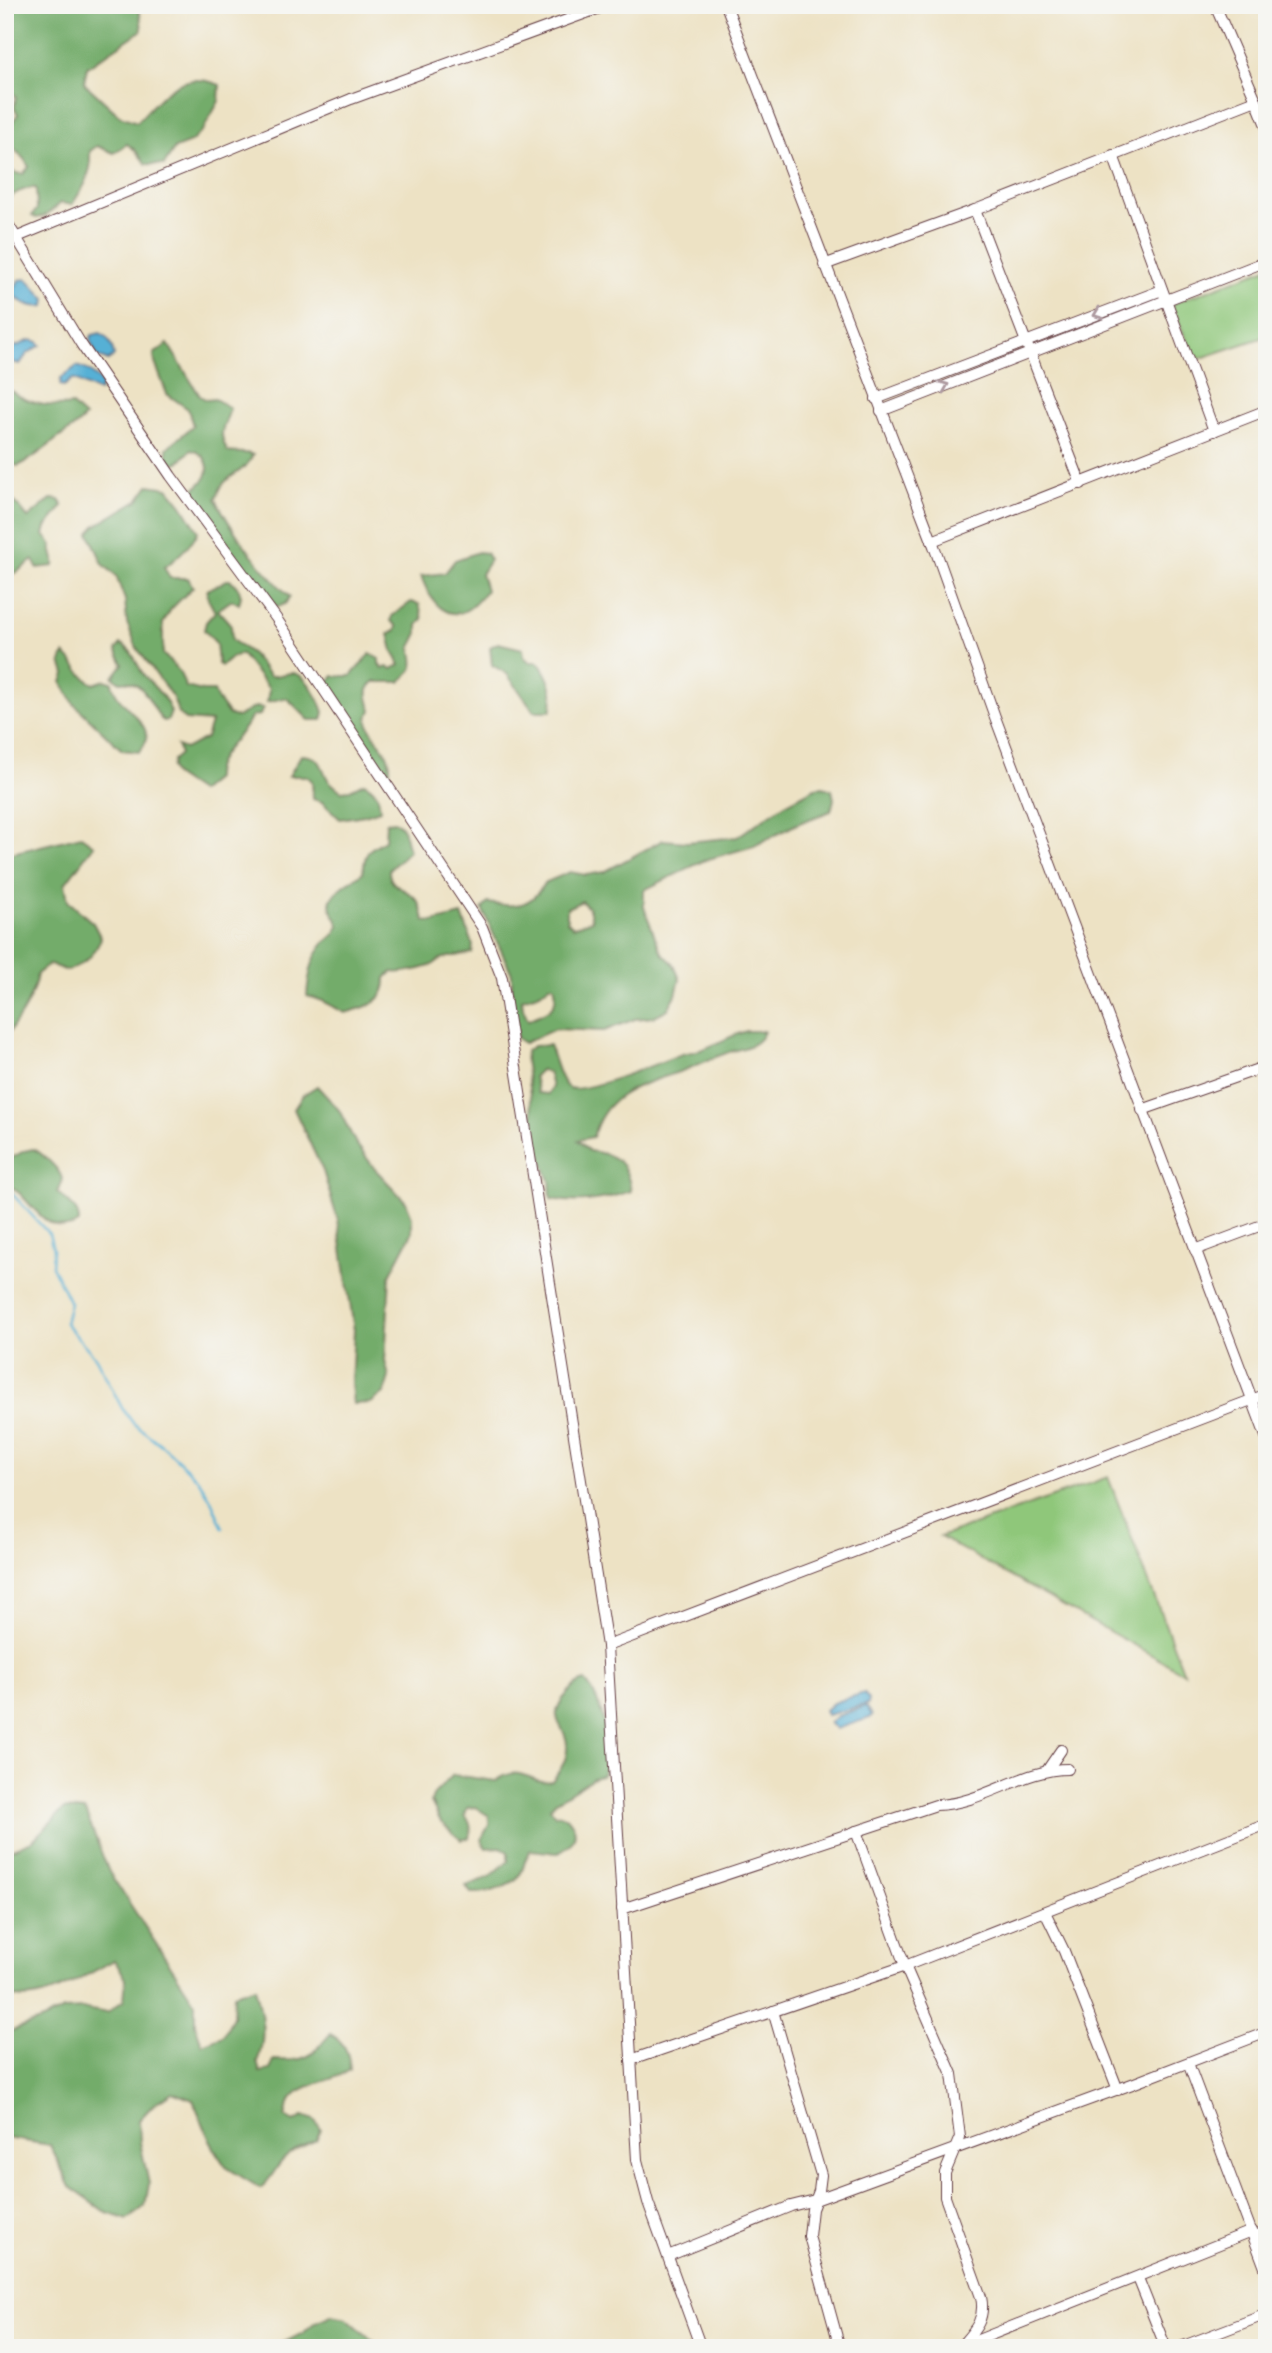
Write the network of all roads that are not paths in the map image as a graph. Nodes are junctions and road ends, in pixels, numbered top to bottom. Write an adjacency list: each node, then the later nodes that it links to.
1 (608, 5): 9 (street)
2 (726, 5): 11 (street)
3 (1215, 5): 4 (street)
4 (1256, 100): 5 (street); 6 (street)
5 (1267, 128)
6 (1113, 155): 7 (street); 12 (street)
7 (975, 210): 11 (street); 14 (street)
8 (5, 219): 9 (street)
9 (15, 238): 28 (street)
10 (1267, 261): 13 (street)
11 (824, 265): 15 (street)
12 (1162, 289): 13 (street); 14 (street, one-way to 14)
13 (1166, 300): 14 (street); 18 (street)
14 (1028, 347): 15 (street); 17 (street, one-way to 14); 19 (street)
15 (876, 399): 17 (street)
16 (1267, 410): 18 (street)
17 (881, 411): 20 (street)
18 (1214, 431): 19 (street)
19 (1081, 484): 20 (street)
20 (932, 541): 22 (street)
21 (1267, 1066): 22 (street)
22 (1142, 1110): 24 (street)
23 (1267, 1223): 24 (street)
24 (1195, 1250): 26 (street)
25 (1267, 1394): 26 (street)
26 (1253, 1401): 27 (street); 28 (street)
27 (1267, 1439)
28 (607, 1646): 34 (street)
29 (1061, 1750): 30 (street)
30 (1048, 1769): 31 (street); 33 (street)
31 (1068, 1769)
32 (1267, 1824): 35 (street)
33 (856, 1832): 34 (street); 36 (street)
34 (622, 1909): 39 (street)
35 (1045, 1912): 36 (street); 41 (street)
36 (905, 1966): 37 (street); 42 (street)
37 (773, 2011): 39 (street); 43 (street)
38 (1267, 2032): 40 (street)
39 (631, 2060): 46 (street)
40 (1188, 2063): 41 (street); 45 (street)
41 (1118, 2090): 42 (street)
42 (953, 2150): 43 (street); 52 (street)
43 (815, 2200): 46 (street); 51 (street)
44 (1267, 2232): 45 (street)
45 (1253, 2234): 47 (street); 48 (street)
46 (668, 2256): 50 (street)
47 (1267, 2273)
48 (1138, 2278): 52 (street); 53 (street)
49 (1267, 2314): 54 (street)
50 (701, 2348)
51 (840, 2348)
52 (960, 2348)
53 (1166, 2348)
54 (1178, 2348)

